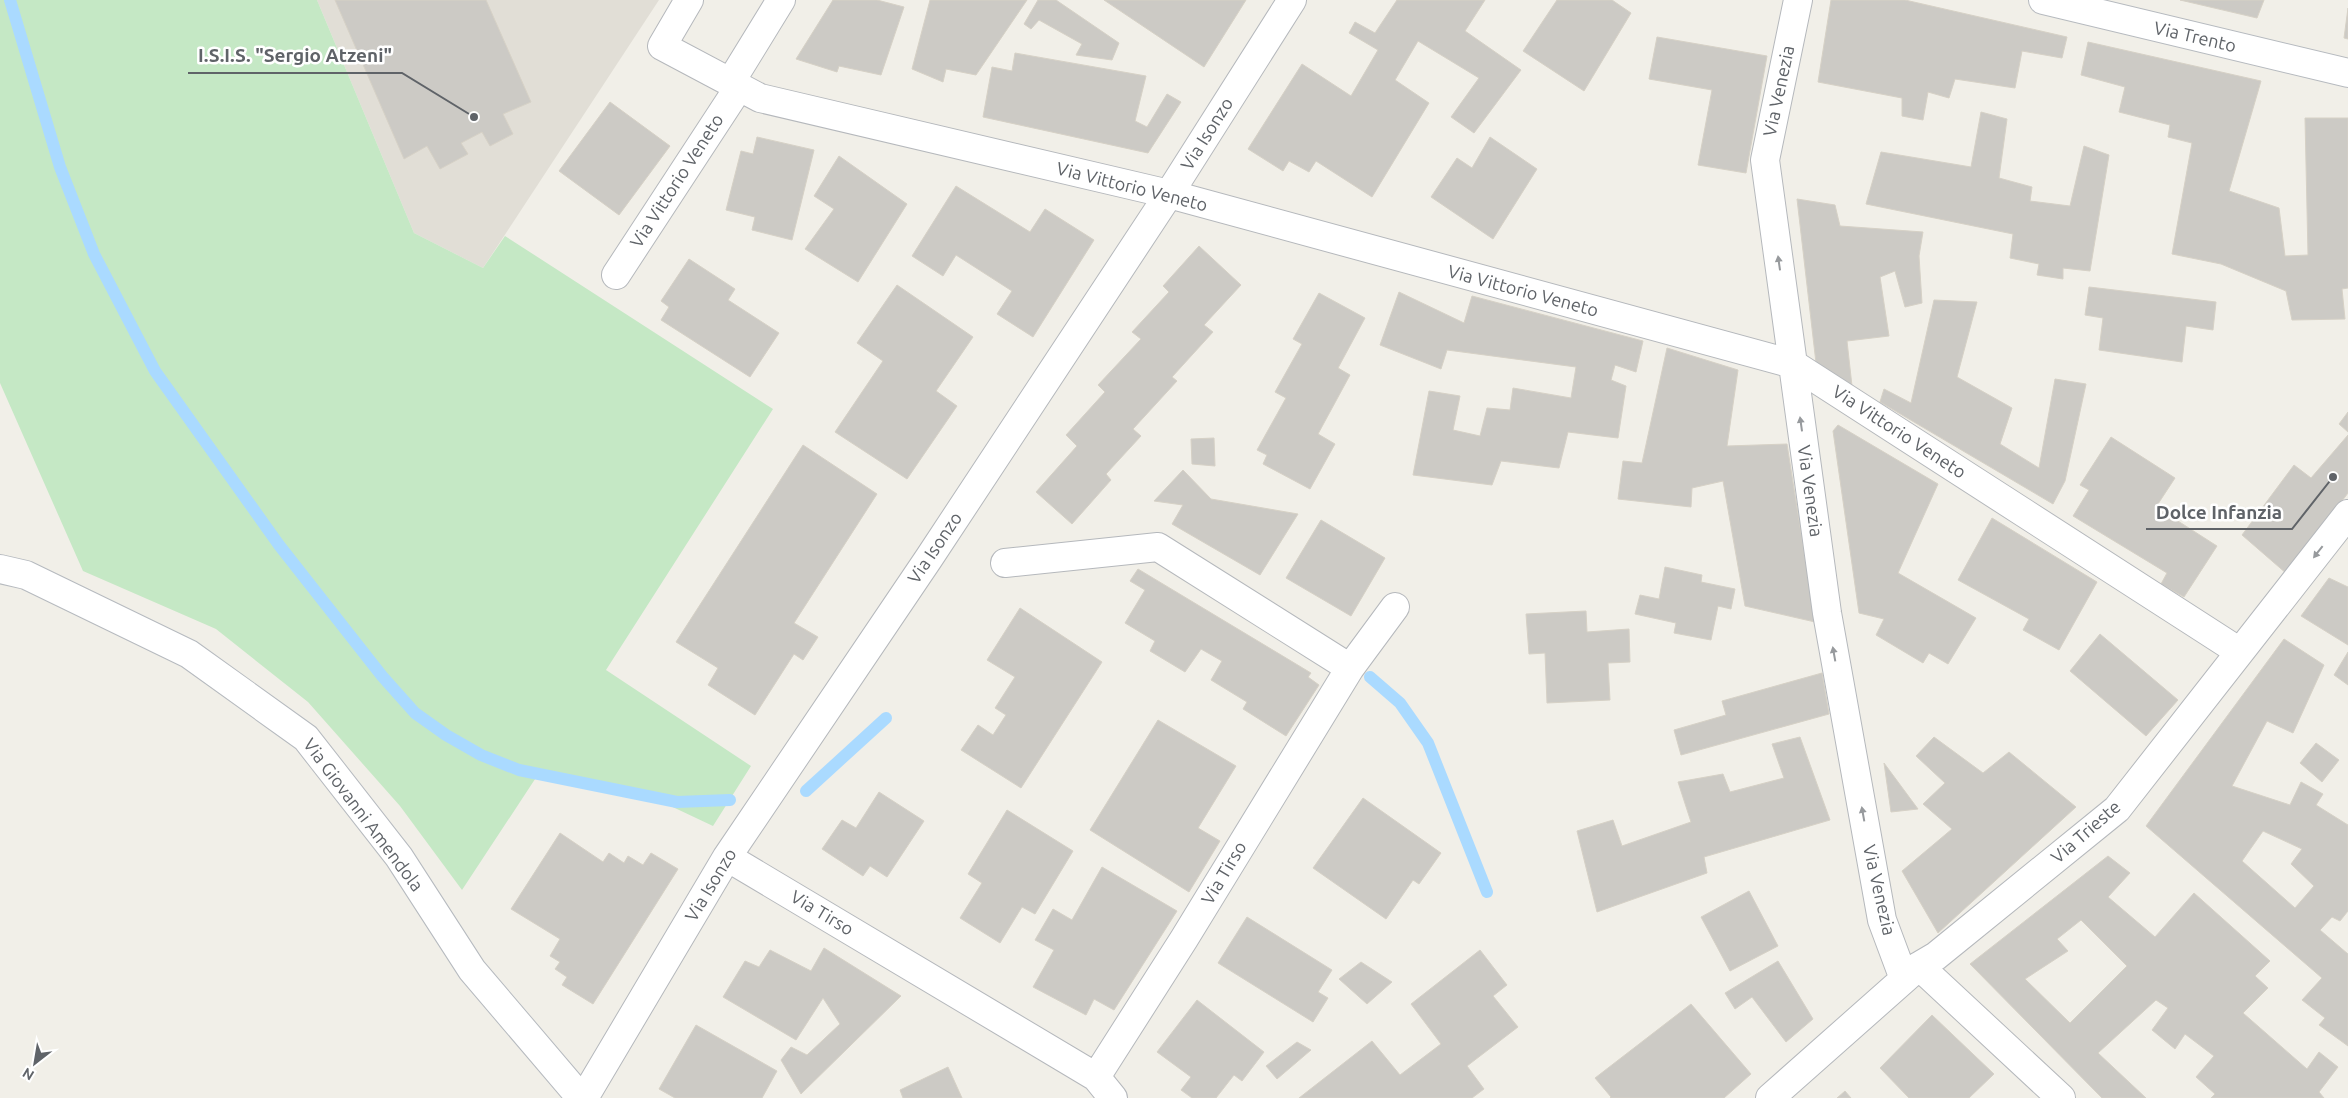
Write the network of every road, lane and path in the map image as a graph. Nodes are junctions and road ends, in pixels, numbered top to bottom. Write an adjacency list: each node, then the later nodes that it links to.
1 (689, 0): 7 (street, Via Vittorio Veneto)
2 (781, 0): 7 (street, Via Vittorio Veneto)
3 (1292, 0): 8 (street, Via Isonzo)
4 (1798, 0): 10 (street, Via Venezia, one-way to 4)
5 (2043, 0): 6 (street, Via Trento)
6 (2348, 73)
7 (735, 85): 8 (street, Via Vittorio Veneto); 9 (street, Via Vittorio Veneto)
8 (1169, 194): 10 (street, Via Vittorio Veneto); 17 (street, Via Isonzo)
9 (616, 275)
10 (1793, 364): 15 (street, Via Vittorio Veneto); 18 (street, Via Venezia, one-way to 10)
11 (2348, 514): 15 (street, Via Trieste, one-way to 15)
12 (1005, 563): 16 (street)
13 (0, 569): 20 (street, Via Giovanni Amendola)
14 (1395, 607): 16 (street, Via Tirso)
15 (2240, 652): 18 (street, Via Trieste)
16 (1350, 668): 19 (street, Via Tirso)
17 (727, 857): 19 (street, Via Tirso); 20 (street, Via Isonzo)
18 (1912, 973): 22 (street, Via Trieste); 23 (street, Via Venezia)
19 (1096, 1077): 21 (street, Via Tirso)
20 (583, 1098)
21 (1114, 1098)
22 (1770, 1098)
23 (2061, 1098)

